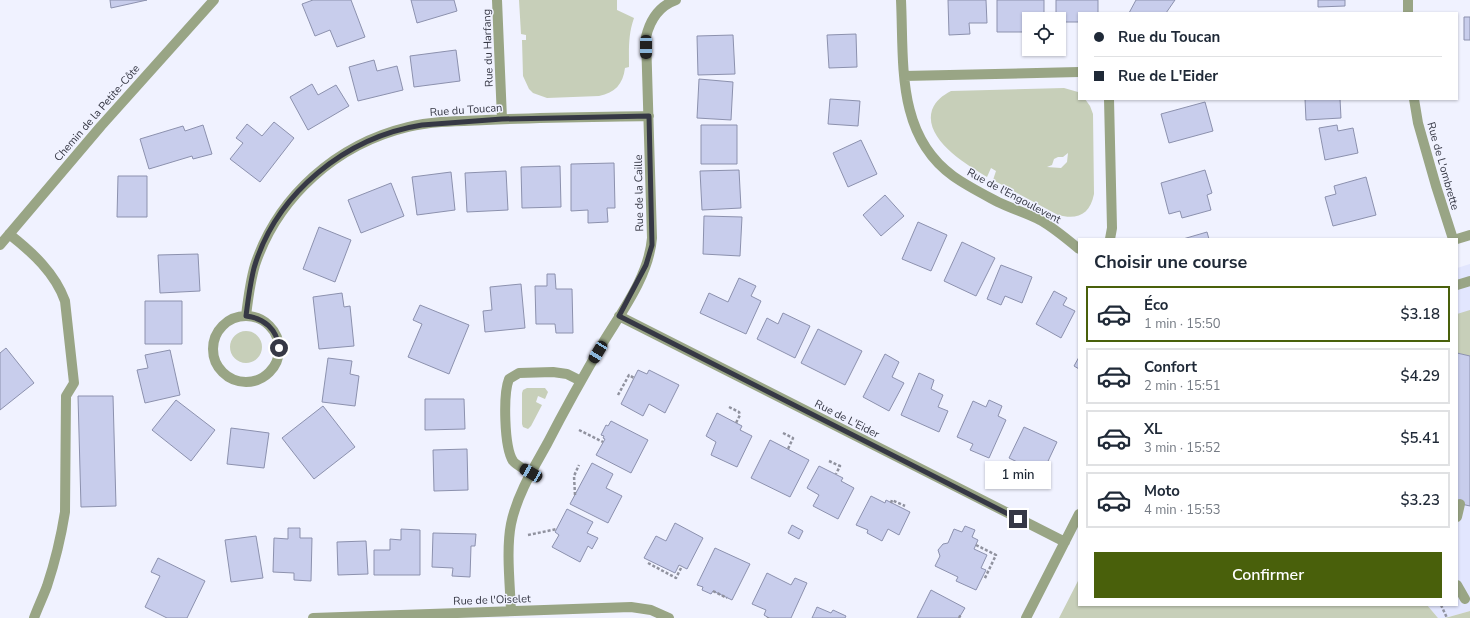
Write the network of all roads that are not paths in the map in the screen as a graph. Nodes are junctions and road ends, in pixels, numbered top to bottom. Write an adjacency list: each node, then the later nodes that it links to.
1 (214, 0): 13 (street, Chemin de la Petite-Côte)
2 (498, 0): 12 (street, Rue du Harfang)
3 (676, 0): 11 (street, Rue de la Caille)
4 (901, 0): 8 (street, Rue de l'Engoulevent)
5 (1408, 0): 6 (street)
6 (1408, 12)
7 (1078, 72): 8 (street)
8 (904, 76): 19 (street, Rue de l'Engoulevent)
9 (1109, 100): 15 (street)
10 (1414, 100): 16 (street, Rue de L'ombrette)
11 (649, 116): 12 (street, Rue du Toucan); 23 (street, Rue de la Caille)
12 (502, 119): 22 (street, Rue du Toucan)
13 (9, 234): 18 (street, Chemin de la Petite-Côte); 33 (street)
14 (1470, 236): 17 (street)
15 (1110, 238)
16 (1453, 238)
17 (1458, 240)
18 (0, 245)
19 (1078, 248)
20 (1470, 281): 21 (street)
21 (1458, 286)
22 (246, 316): 22 (street)
23 (619, 316): 24 (street, Rue de la Caille); 29 (street, Rue de L'Eider)
24 (580, 381): 25 (street, Rue de la Caille); 25 (street)
25 (531, 473): 32 (street, Rue de la Caille)
26 (1460, 504): 27 (street)
27 (1458, 513)
28 (1078, 516): 29 (street)
29 (1065, 542): 36 (street)
30 (1458, 587): 31 (street)
31 (1465, 598)
32 (511, 612): 34 (street, Rue de l'Oiselet); 35 (street, Rue de l'Oiselet)
33 (34, 618)
34 (313, 618)
35 (669, 618)
36 (1026, 618)

